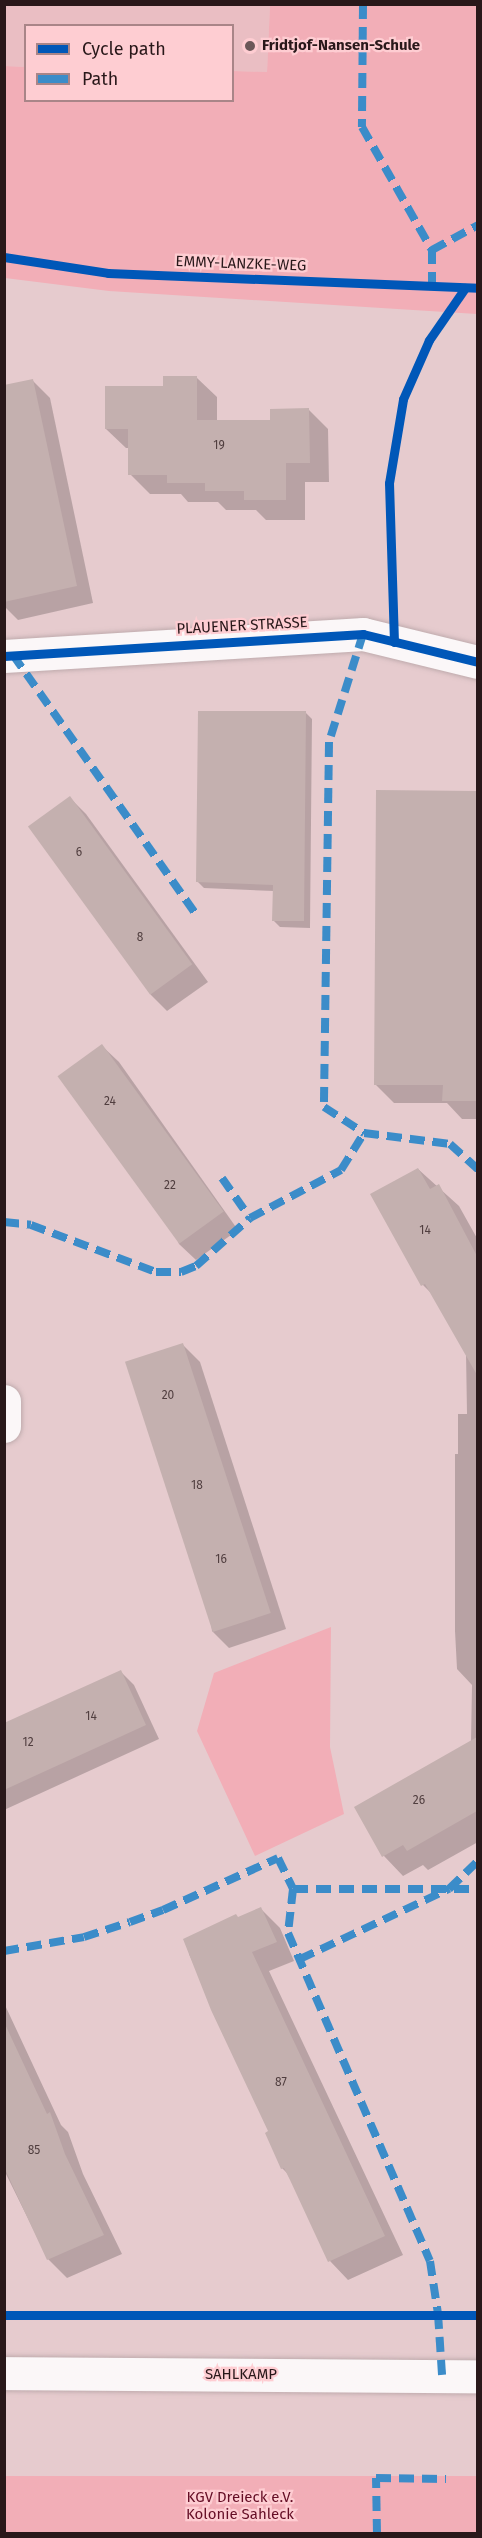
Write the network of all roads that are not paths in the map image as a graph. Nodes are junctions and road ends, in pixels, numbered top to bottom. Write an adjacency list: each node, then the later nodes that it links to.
1 (4, 656): 2 (street, PLAUENER STRASSE)
2 (477, 662)
3 (4, 1401): 4 (street)
4 (4, 1426)
5 (4, 2373): 6 (street, SAHLKAMP)
6 (477, 2376)

